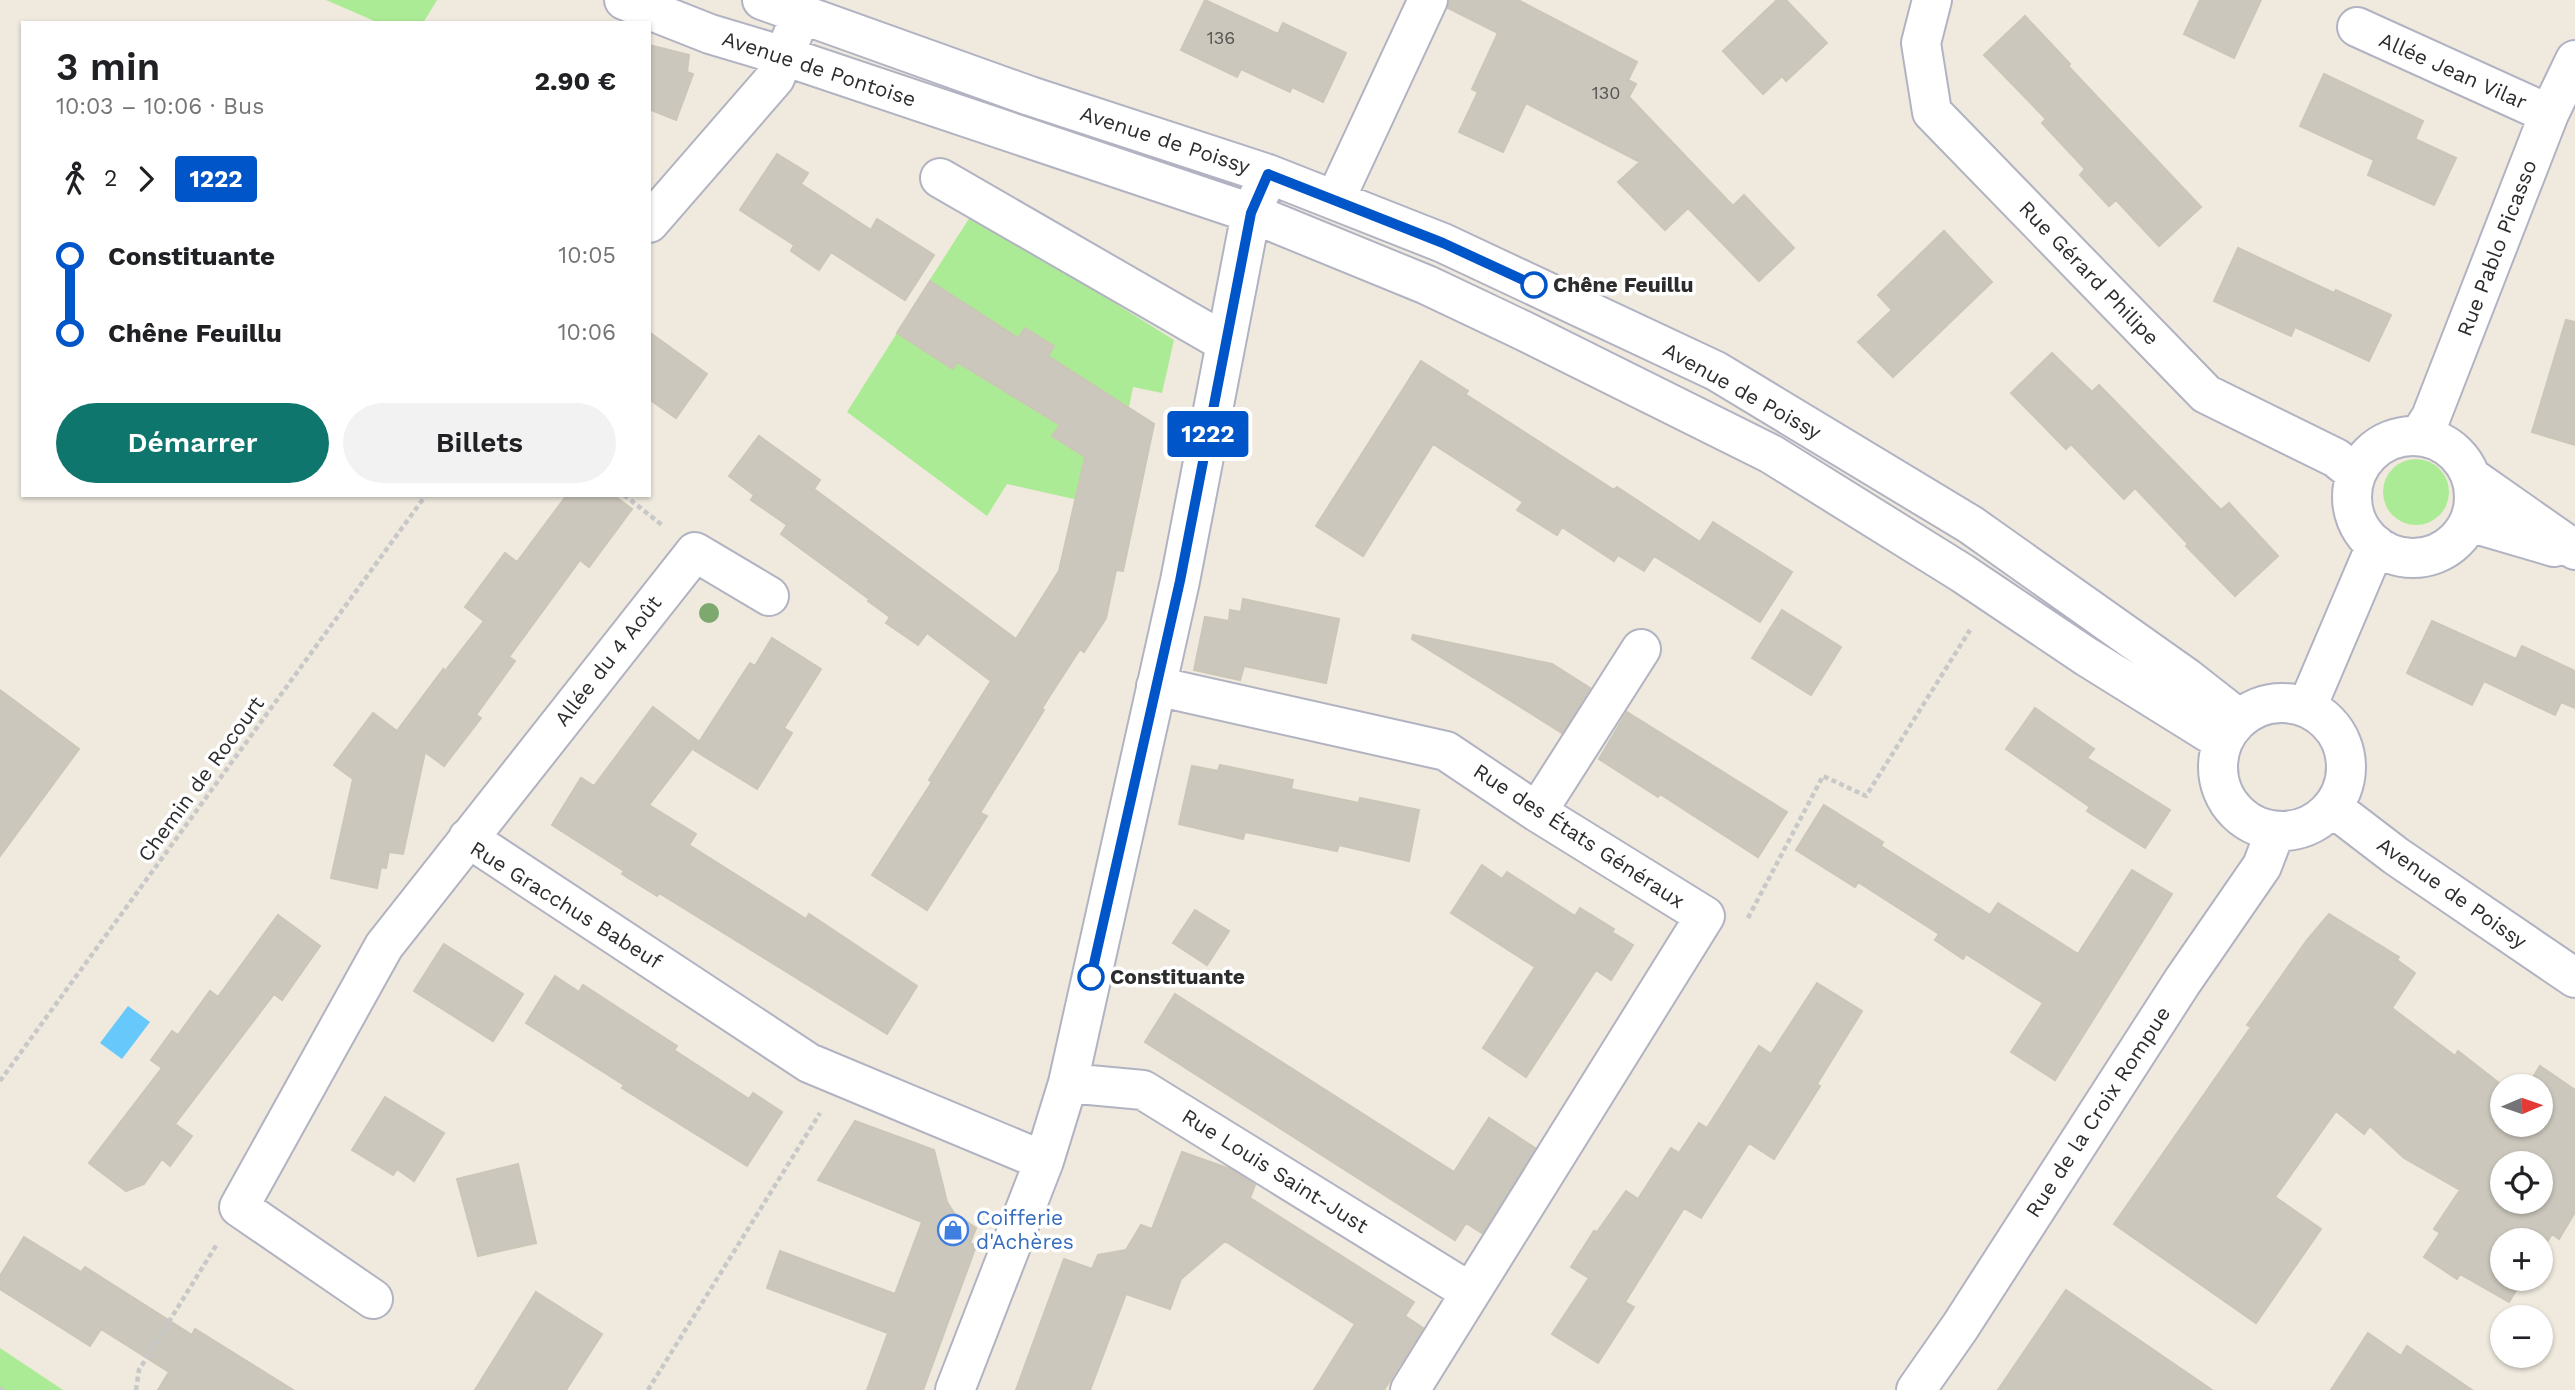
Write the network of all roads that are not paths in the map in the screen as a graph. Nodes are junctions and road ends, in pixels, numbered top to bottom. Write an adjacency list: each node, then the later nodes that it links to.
1 (624, 0): 8 (street, Avenue de Pontoise)
2 (762, 0): 5 (street)
3 (1428, 0): 13 (street)
4 (1932, 0): 18 (street, Rue Gérard Philipe)
5 (802, 13): 8 (street); 11 (street, Avenue de Poissy)
6 (2357, 27): 9 (street, Allée Jean Vilar)
7 (2575, 60): 9 (street, Rue Pablo Picasso)
8 (779, 67): 10 (street, Avenue de Pontoise); 15 (street)
9 (2549, 114): 17 (street, Rue Pablo Picasso)
10 (1016, 134): 14 (street, Avenue de Poissy)
11 (1268, 174): 13 (street, Avenue de Poissy); 14 (street)
12 (940, 178): 16 (street)
13 (1335, 200): 27 (street, Avenue de Poissy)
14 (1251, 213): 16 (street); 27 (street, Avenue de Poissy)
15 (651, 221)
16 (1226, 343): 25 (street)
17 (2419, 436): 18 (street); 19 (street)
18 (2356, 474): 21 (street)
19 (2471, 477): 20 (street); 22 (street)
20 (2469, 522): 21 (street); 22 (street)
21 (2376, 545): 26 (street)
22 (2575, 551)
23 (769, 596): 31 (street, Allée du 4 Août)
24 (1641, 649): 29 (street)
25 (1156, 686): 29 (street, Rue des États Généraux); 33 (street)
26 (2307, 707): 27 (street); 28 (street)
27 (2230, 730): 30 (street)
28 (2332, 807): 30 (street); 32 (street, Avenue de Poissy)
29 (1537, 812): 35 (street, Rue des États Généraux)
30 (2275, 832): 39 (street, Rue de la Croix Rompue)
31 (468, 838): 34 (street, Rue Gracchus Babeuf); 36 (street, Rue Gracchus Babeuf)
32 (2575, 978)
33 (1068, 1083): 34 (street); 35 (street, Rue Louis Saint-Just)
34 (1044, 1161): 37 (street)
35 (1470, 1292): 38 (street, Rue des États Généraux)
36 (373, 1299)
37 (955, 1390)
38 (1410, 1390)
39 (1916, 1390)

